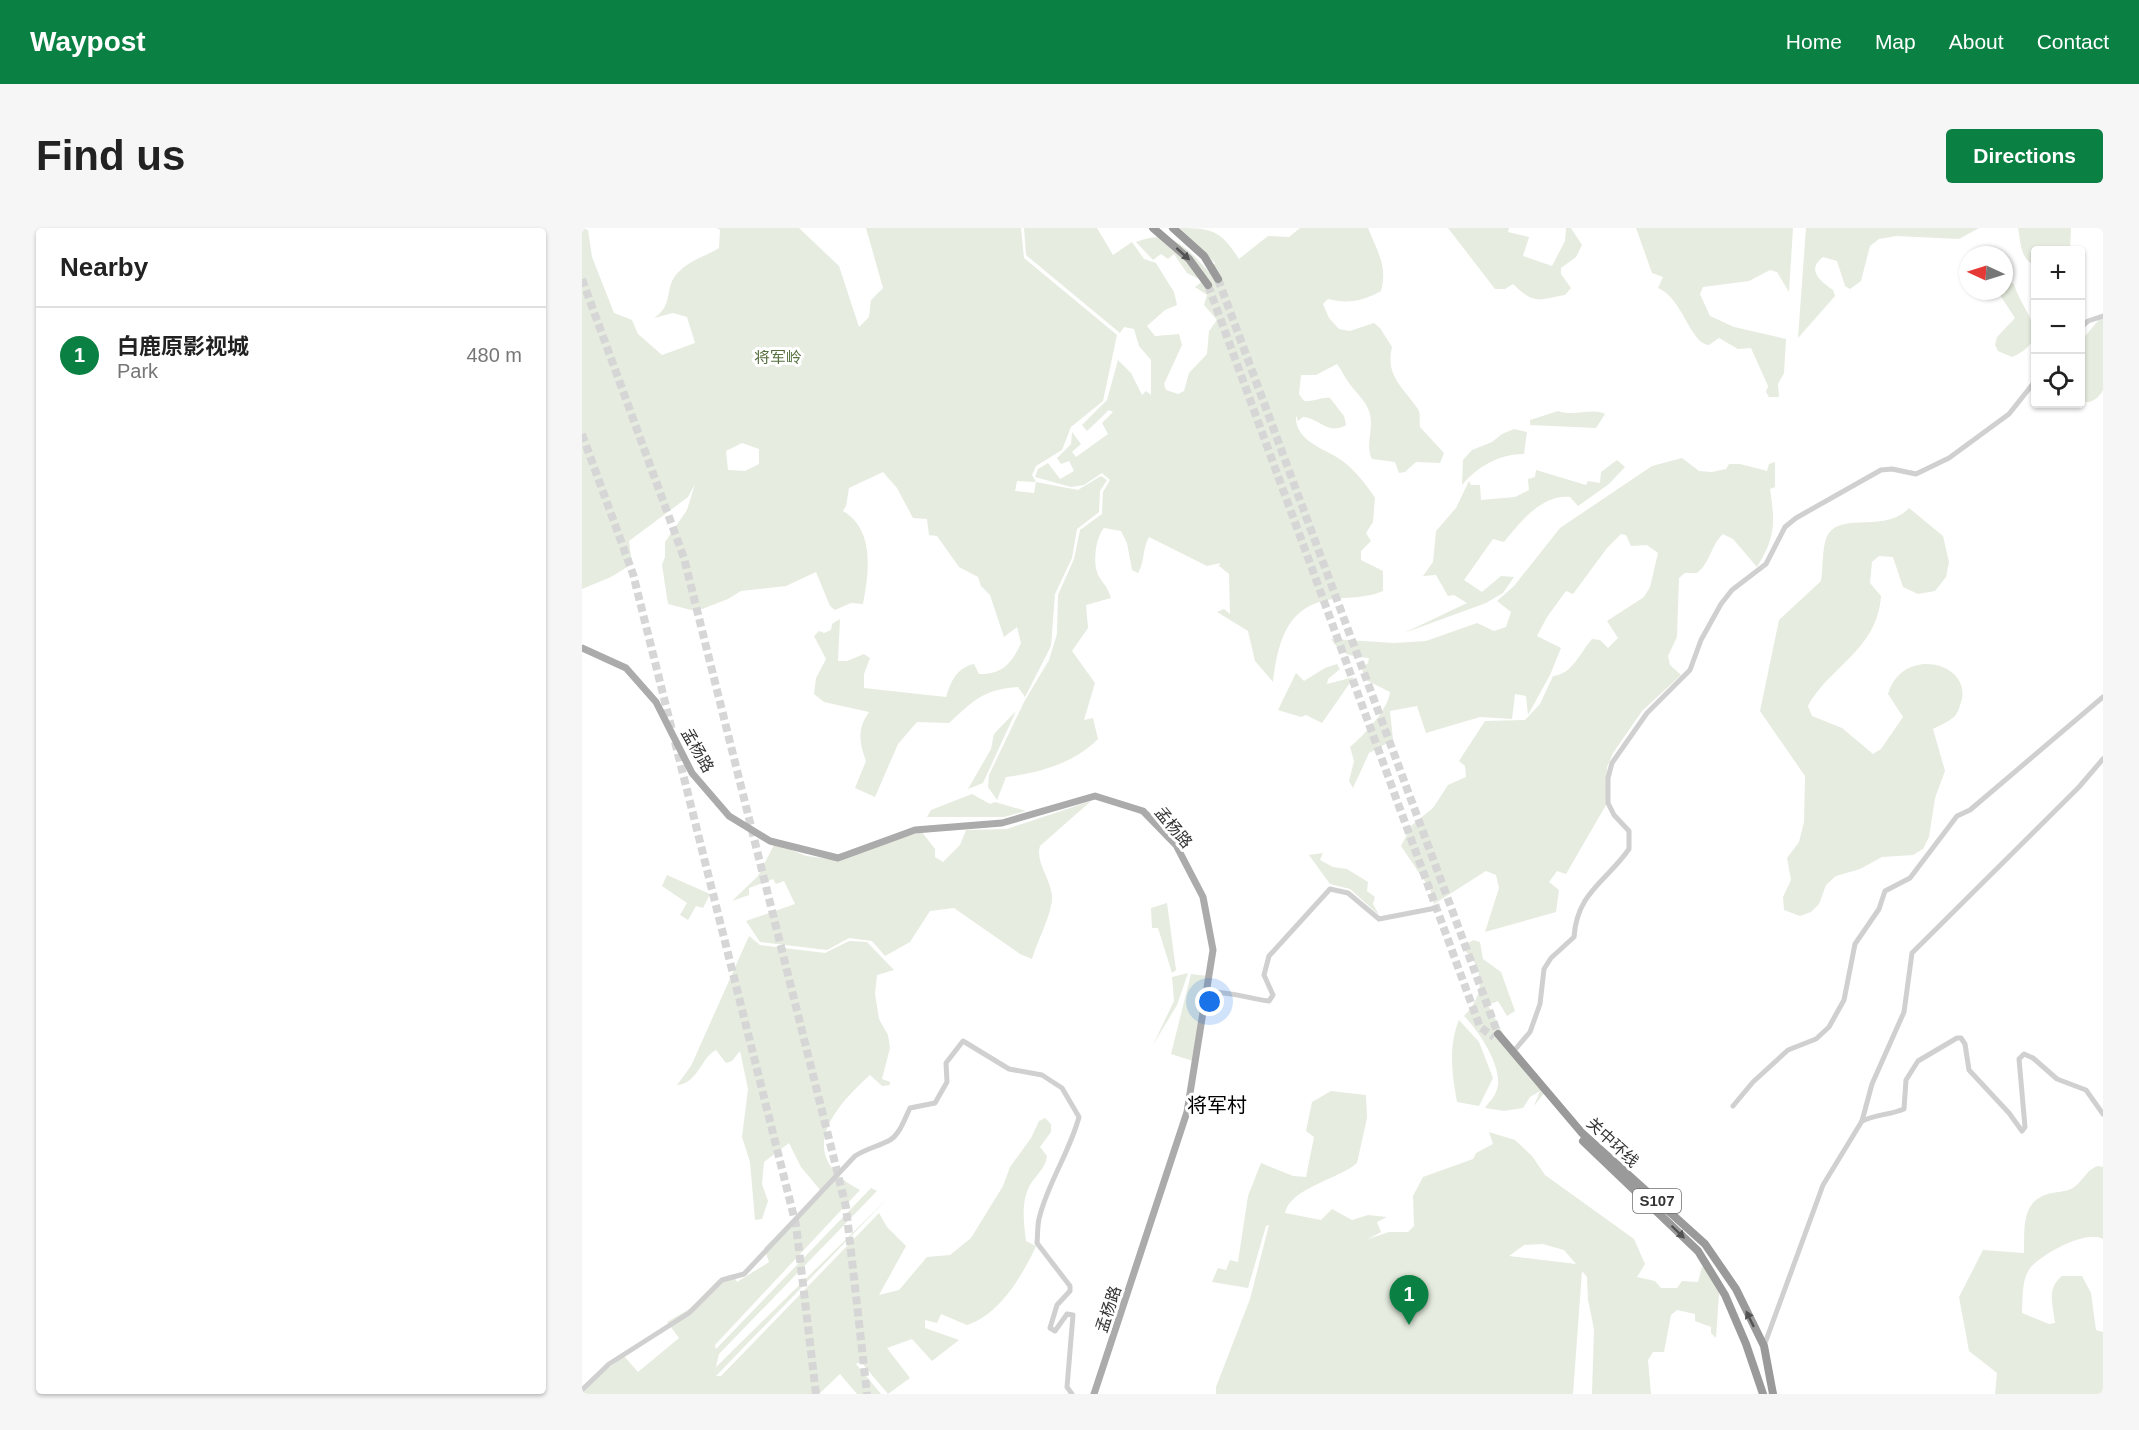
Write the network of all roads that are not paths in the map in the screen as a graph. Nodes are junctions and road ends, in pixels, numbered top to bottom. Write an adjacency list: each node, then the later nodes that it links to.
1 (1153, 228): 4 (highway, one-way to 4)
2 (1173, 228): 3 (highway)
3 (1218, 279)
4 (1208, 285)
5 (2103, 316): 6 (street)
6 (2085, 324)
7 (2031, 386): 13 (street)
8 (582, 648): 12 (main road, 孟杨路)
9 (2103, 697): 14 (street)
10 (2103, 759): 16 (street)
11 (1436, 908): 12 (street)
12 (1206, 992): 20 (main road, 孟杨路)
13 (1513, 1052): 17 (highway, 关中环线 / S107, one-way to 13); 21 (highway, 关中环线 / S107, one-way to 21)
14 (1733, 1106)
15 (2103, 1114): 16 (street)
16 (1862, 1121): 17 (street)
17 (1764, 1346): 22 (highway, 关中环线 / S107)
18 (582, 1390): 19 (street)
19 (1072, 1394)
20 (1094, 1394)
21 (1763, 1394)
22 (1773, 1394)

